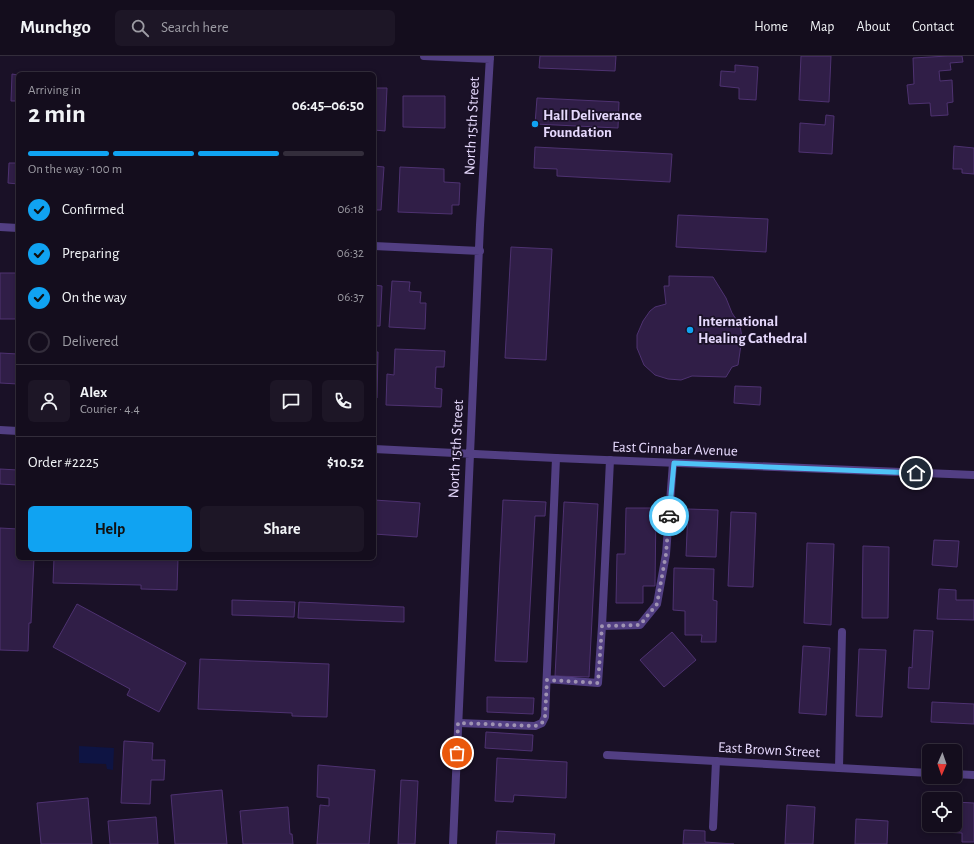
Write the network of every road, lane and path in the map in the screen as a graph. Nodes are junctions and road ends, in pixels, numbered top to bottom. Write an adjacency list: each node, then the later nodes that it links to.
1 (424, 56): 2 (street)
2 (490, 58): 6 (street, North 15th Street)
3 (0, 227): 4 (street)
4 (16, 228)
5 (376, 246): 6 (street)
6 (480, 251): 10 (street, North 15th Street)
7 (0, 430): 8 (street)
8 (16, 431)
9 (376, 449): 10 (street, East Cinnabar Avenue)
10 (470, 454): 11 (street, East Cinnabar Avenue); 18 (street, North 15th Street)
11 (556, 458): 12 (street, East Cinnabar Avenue); 17 (street)
12 (610, 460): 13 (street, East Cinnabar Avenue); 15 (street)
13 (674, 463): 14 (street, East Cinnabar Avenue); 15 (street)
14 (974, 475)
15 (602, 626): 17 (street)
16 (842, 632): 21 (street)
17 (547, 680): 18 (street)
18 (458, 723): 26 (street, North 15th Street)
19 (607, 755): 20 (street, East Brown Street)
20 (716, 761): 21 (street, East Brown Street); 25 (street)
21 (839, 768): 22 (street, East Brown Street)
22 (922, 773)
23 (962, 774): 24 (street)
24 (974, 775)
25 (713, 827)
26 (453, 844)

